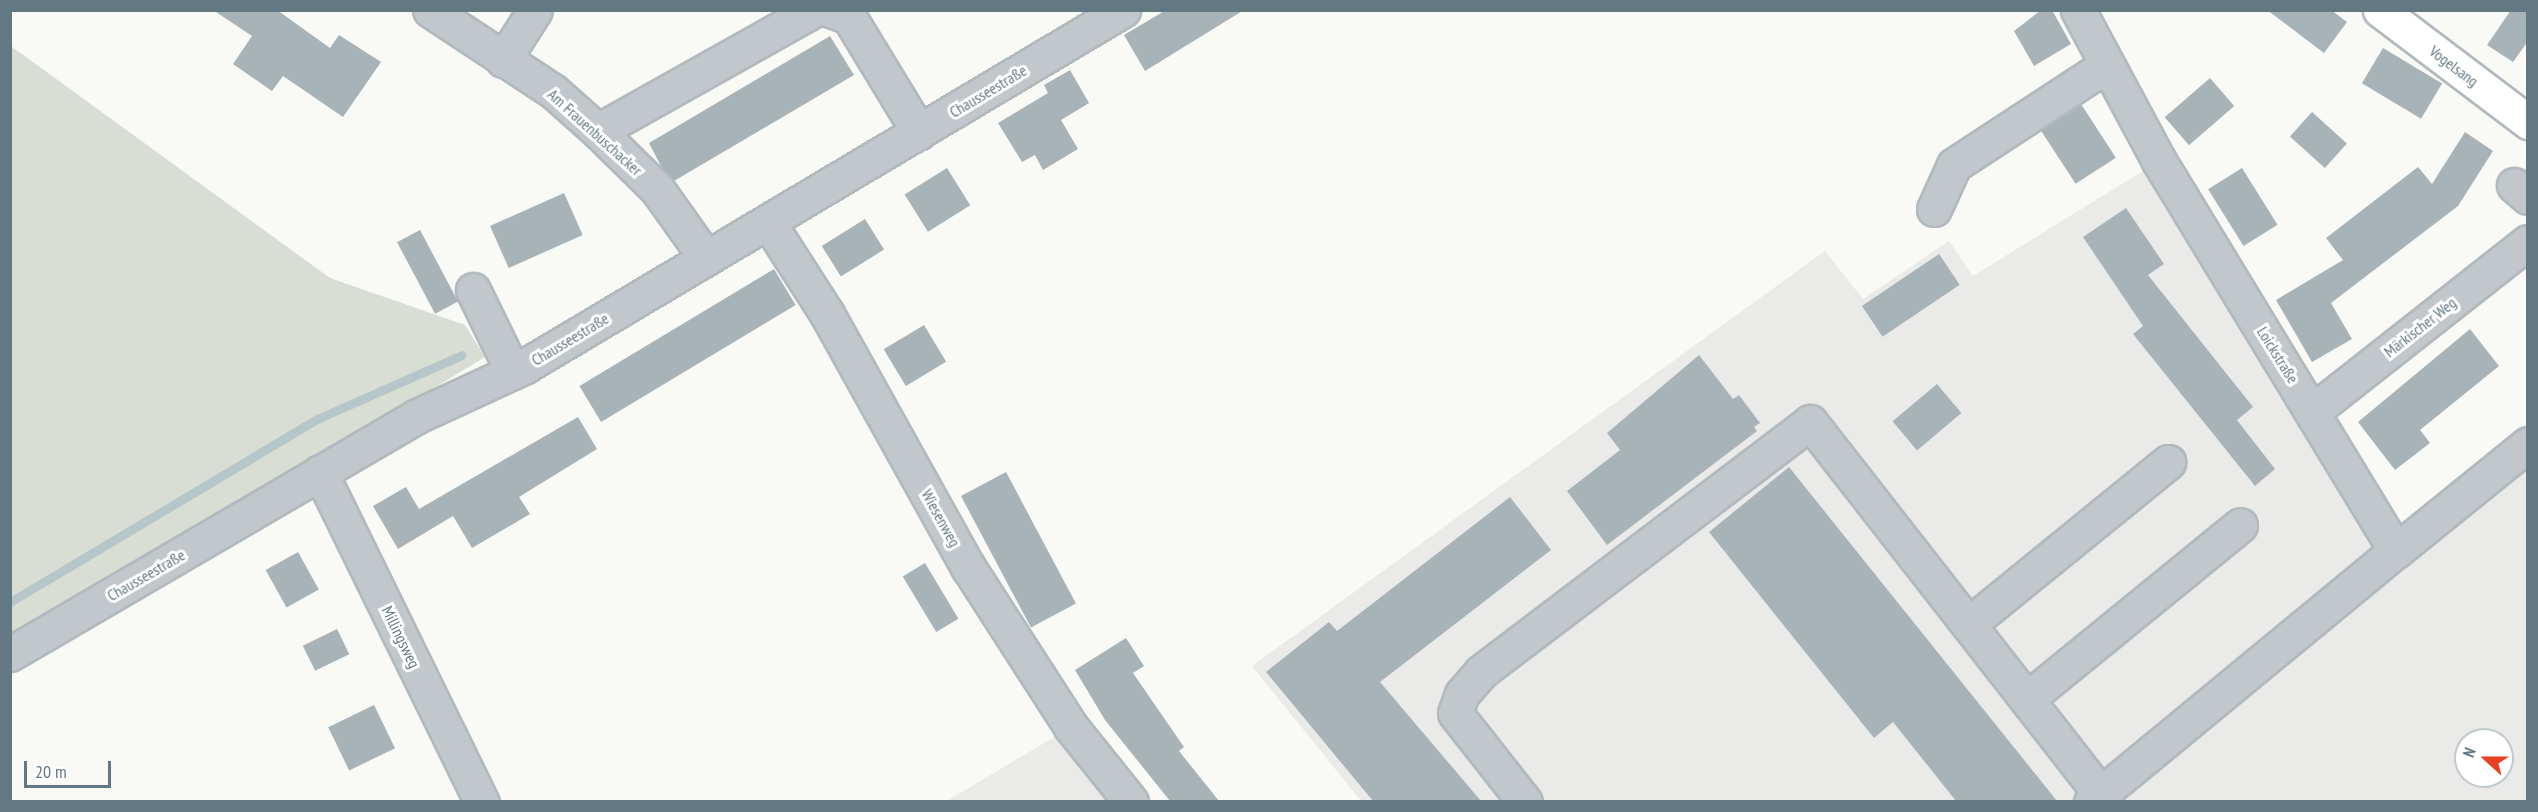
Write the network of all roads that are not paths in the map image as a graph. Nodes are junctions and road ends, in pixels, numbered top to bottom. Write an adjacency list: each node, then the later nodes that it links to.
1 (430, 10): 8 (street, Am Frauenbuschacker)
2 (535, 10): 8 (street)
3 (814, 10): 11 (street)
4 (830, 10): 12 (street)
5 (1123, 10): 12 (street, Chausseestraße)
6 (2078, 10): 9 (street, Loickstraße)
7 (2380, 10): 10 (main road, Vogelsang)
8 (503, 60): 11 (street, Am Frauenbuschacker)
9 (2107, 65): 13 (street); 19 (street, Loickstraße)
10 (2528, 122)
11 (598, 131): 16 (street, Am Frauenbuschacker)
12 (919, 132): 14 (street, Chausseestraße)
13 (1934, 209)
14 (768, 222): 16 (street, Chausseestraße); 30 (street, Wiesenweg)
15 (2528, 242): 19 (street, Märkischer Weg)
16 (706, 258): 18 (street, Chausseestraße)
17 (473, 290): 18 (street)
18 (513, 372): 22 (street, Chausseestraße)
19 (2313, 411): 24 (street, Loickstraße)
20 (2527, 445): 24 (street)
21 (2168, 462): 25 (street)
22 (320, 472): 26 (street, Chausseestraße); 29 (street, Millingsweg)
23 (2240, 525): 27 (street)
24 (2396, 551): 28 (street)
25 (1969, 624): 27 (street); 31 (street)
26 (10, 654)
27 (2027, 699): 28 (street)
28 (2096, 798)
29 (482, 801)
30 (1131, 801)
31 (1525, 801)

